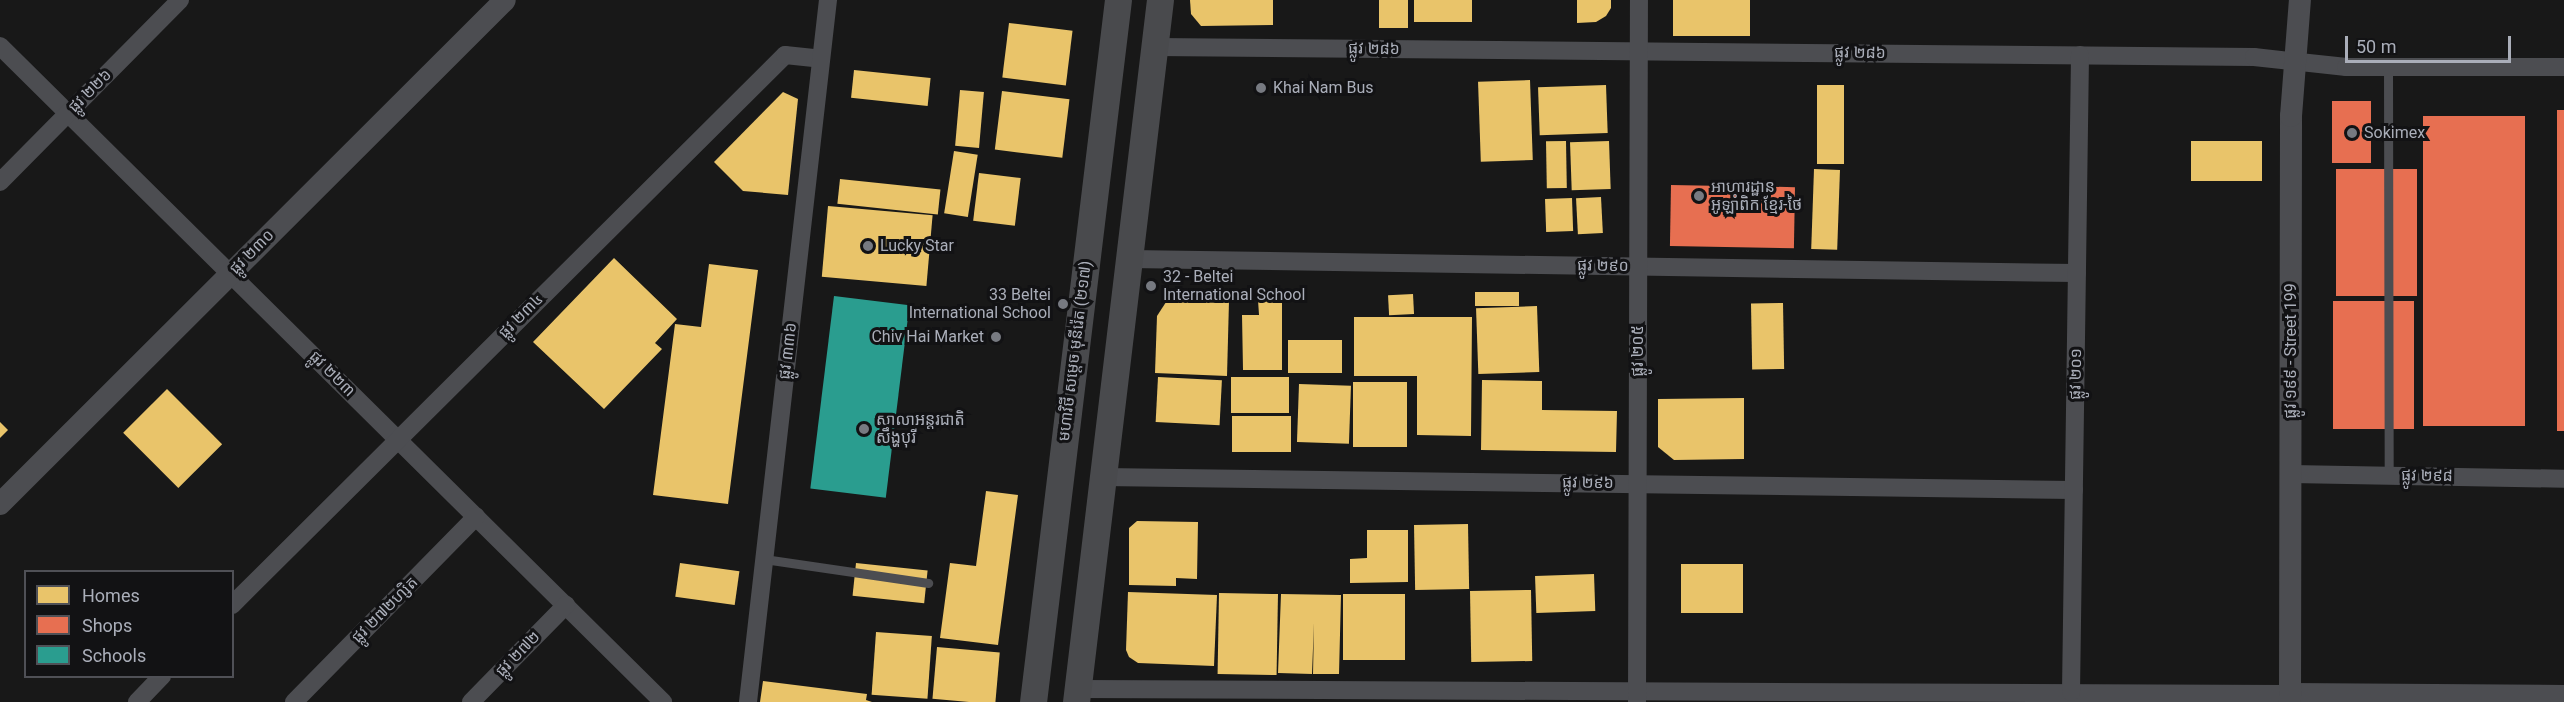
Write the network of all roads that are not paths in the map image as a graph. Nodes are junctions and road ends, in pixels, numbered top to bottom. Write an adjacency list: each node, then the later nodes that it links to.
1 (180, 0): 16 (street, ផ្លូវ ២២៦)
2 (505, 0): 21 (street, ផ្លូវ ២៣០)
3 (828, 0): 12 (street, ផ្លូវ ៣៣៦)
4 (1118, 0): 46 (main road, មហាវិថី សម្តេច មុនីរ៉េត (២១៧))
5 (1160, 0): 9 (main road)
6 (1639, 0): 10 (street, ផ្លូវ ២០៥)
7 (2300, 0): 13 (street, ផ្លូវ ១៩៩ - Street 199)
8 (0, 46): 16 (street, ផ្លូវ ២២៣)
9 (1155, 47): 10 (street, ផ្លូវ ២៨៦); 18 (main road)
10 (1639, 51): 11 (street, ផ្លូវ ២៨៦); 19 (street, ផ្លូវ ២០៥)
11 (2080, 55): 13 (street, ផ្លូវ ២៨៦); 20 (street, ផ្លូវ ២០១)
12 (821, 59): 22 (street, ផ្លូវ ២៣៤); 31 (street, ផ្លូវ ៣៣៦)
13 (2297, 62): 14 (street, ផ្លូវ ២៨៦); 23 (street, ផ្លូវ ១៩៩ - Street 199)
14 (2388, 67): 15 (street, ផ្លូវ ២៨៦); 24 (lane)
15 (2564, 67)
16 (68, 113): 17 (street, ផ្លូវ ២២៦); 21 (street, ផ្លូវ ២២៣)
17 (0, 182)
18 (1129, 260): 19 (street, ផ្លូវ ២៩០); 25 (main road)
19 (1639, 267): 20 (street, ផ្លូវ ២៩០); 27 (street, ផ្លូវ ២០៥)
20 (2077, 273): 28 (street, ផ្លូវ ២០១)
21 (230, 274): 22 (street, ផ្លូវ ២២៣); 29 (street, ផ្លូវ ២៣០)
22 (397, 439): 30 (street, ផ្លូវ ២២៣); 33 (street, ផ្លូវ ២៣៤)
23 (2291, 474): 24 (street, ផ្លូវ ២៩៨); 40 (street, ផ្លូវ ១៩៩ - Street 199)
24 (2389, 475): 26 (street, ផ្លូវ ២៩៨)
25 (1103, 477): 27 (street, ផ្លូវ ២៩៦); 37 (main road)
26 (2564, 479)
27 (1638, 484): 28 (street, ផ្លូវ ២៩៦); 38 (street, ផ្លូវ ២០៥)
28 (2074, 490): 36 (street, ផ្លូវ ២០១)
29 (0, 504)
30 (476, 517): 34 (street, ផ្លូវ ២២៣); 42 (street, ផ្លូវ ២៧២ហ្សិត)
31 (764, 559): 32 (lane); 45 (street, ផ្លូវ ៣៣៦)
32 (928, 583)
33 (234, 603)
34 (566, 605): 43 (street, ផ្លូវ ២៧២); 44 (street, ផ្លូវ ២២៣)
35 (160, 678): 41 (street)
36 (2071, 692): 38 (street); 40 (street)
37 (1077, 695): 38 (street)
38 (1637, 696)
39 (2564, 696): 40 (street)
40 (2290, 698)
41 (137, 702)
42 (294, 702)
43 (471, 702)
44 (663, 702)
45 (748, 702)
46 (1033, 702)

